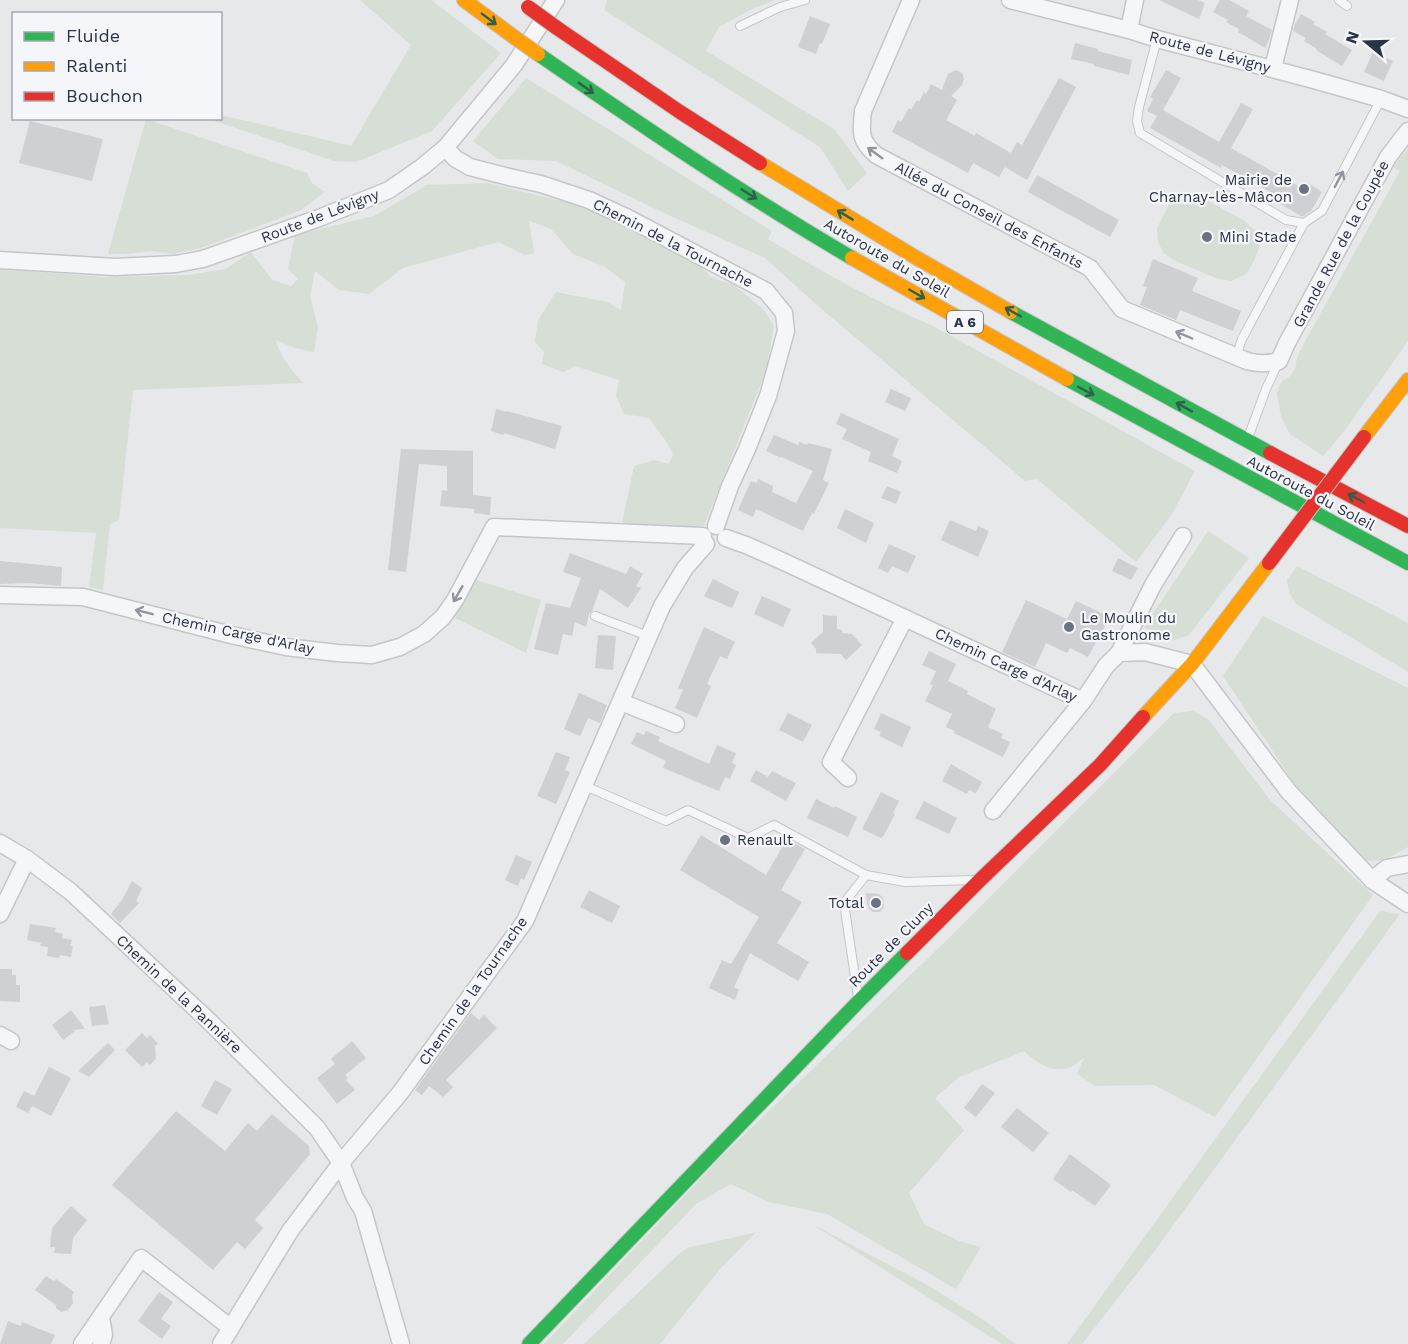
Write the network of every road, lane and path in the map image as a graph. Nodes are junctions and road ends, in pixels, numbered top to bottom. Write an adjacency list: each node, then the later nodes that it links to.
1 (464, 0): 29 (main road, Autoroute du Soleil / A 6, one-way to 29, bridge)
2 (556, 0): 19 (street, Route de Lévigny)
3 (805, 0): 12 (lane)
4 (911, 0): 22 (street, Allée du Conseil des Enfants, one-way to 4)
5 (1010, 0): 9 (street, Route de Lévigny)
6 (1135, 0): 13 (street)
7 (1290, 0): 15 (street)
8 (1339, 0): 11 (lane)
9 (1030, 2): 13 (street, Route de Lévigny)
10 (523, 4): 25 (main road, Autoroute du Soleil / A 6, one-way to 10, bridge)
11 (1347, 6)
12 (740, 26)
13 (1129, 30): 14 (street, Route de Lévigny)
14 (1157, 39): 15 (street, Route de Lévigny); 20 (lane)
15 (1273, 68): 16 (street, Route de Lévigny)
16 (1382, 99): 17 (street, Route de Lévigny); 20 (lane, one-way to 16)
17 (1408, 109)
18 (1408, 131): 23 (street, Grande Rue de la Coupée)
19 (445, 147): 21 (street, Route de Lévigny); 27 (street, Chemin de la Tournache)
20 (1304, 223): 22 (lane)
21 (0, 260)
22 (1241, 359): 23 (street, Allée du Conseil des Enfants)
23 (1279, 361): 25 (lane)
24 (1408, 380): 35 (main road, Route de Cluny, bridge)
25 (1247, 441): 26 (main road, Autoroute du Soleil / A 6, one-way to 25)
26 (1408, 526)
27 (713, 536): 30 (street, Chemin Carge d'Arlay, one-way to 30); 32 (street, Chemin Carge d'Arlay); 33 (street, Chemin de la Tournache)
28 (1183, 536): 34 (street, Chemin Carge d'Arlay)
29 (1408, 563)
30 (0, 594)
31 (595, 616): 33 (lane)
32 (905, 618): 36 (street, Chemin Carge d'Arlay); 39 (street)
33 (648, 636): 37 (street, Chemin de la Tournache)
34 (1119, 653): 35 (street); 36 (street, Chemin Carge d'Arlay)
35 (1192, 664): 46 (main road, Route de Cluny); 47 (street)
36 (1083, 700): 41 (street)
37 (621, 702): 38 (street); 40 (street, Chemin de la Tournache)
38 (676, 723)
39 (848, 778)
40 (583, 785): 45 (lane); 51 (street, Chemin de la Tournache)
41 (993, 811)
42 (0, 843): 43 (street, Chemin de la Pannière)
43 (27, 859): 49 (street); 51 (street, Chemin de la Pannière)
44 (1408, 864): 47 (street)
45 (866, 875): 46 (lane); 50 (lane)
46 (980, 880): 50 (main road, Route de Cluny)
47 (1372, 880): 48 (street)
48 (1408, 904)
49 (0, 914)
50 (859, 1001): 58 (main road, Route de Cluny)
51 (341, 1163): 53 (street, Chemin de la Tournache); 57 (street, Chemin de la Pannière)
52 (101, 1317): 53 (street); 54 (street); 55 (street)
53 (231, 1328): 56 (street, Chemin de la Tournache)
54 (82, 1344)
55 (101, 1344)
56 (220, 1344)
57 (401, 1344)
58 (528, 1344)

